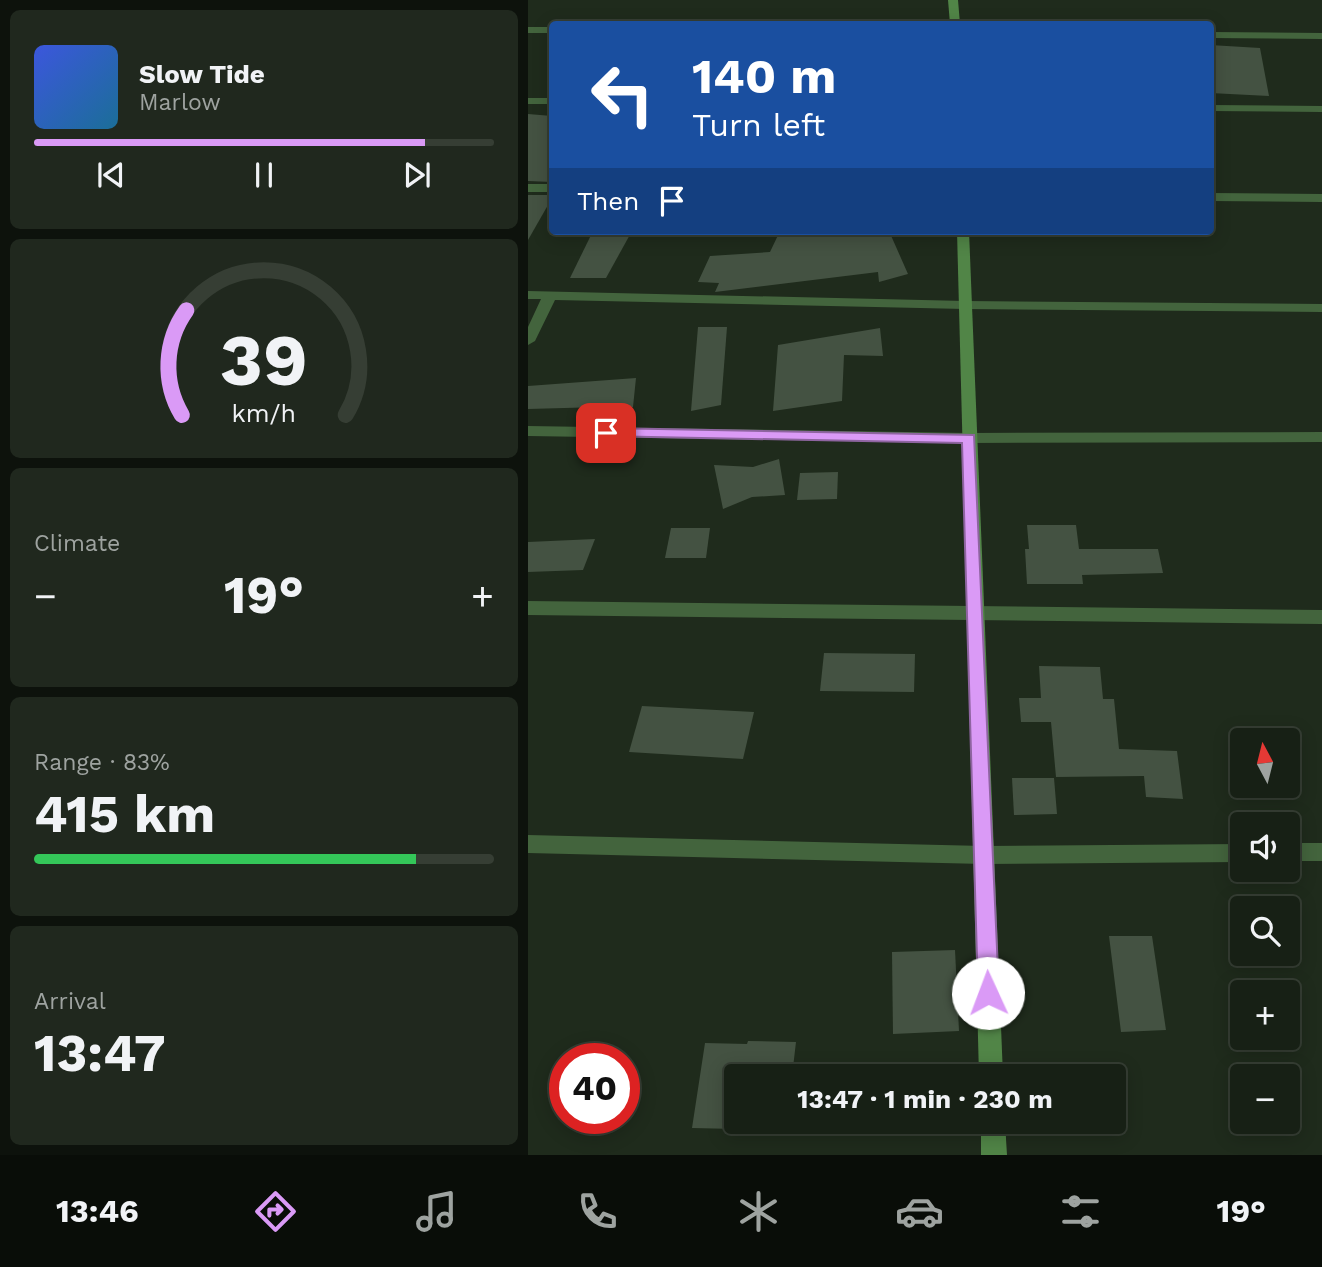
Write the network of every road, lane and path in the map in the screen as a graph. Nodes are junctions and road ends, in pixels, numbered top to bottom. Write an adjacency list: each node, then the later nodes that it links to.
1 (953, 0): 2 (street)
2 (955, 21)
3 (528, 30): 4 (street)
4 (549, 30)
5 (1214, 35): 6 (street)
6 (1321, 36)
7 (528, 101): 8 (street)
8 (549, 102)
9 (1214, 108): 10 (street)
10 (1321, 109)
11 (528, 188): 12 (street)
12 (549, 188)
13 (1214, 197): 14 (street)
14 (1321, 198)
15 (963, 235): 18 (street)
16 (528, 295): 17 (street)
17 (550, 296): 18 (street); 20 (street)
18 (965, 305): 19 (street); 23 (street)
19 (1321, 308)
20 (528, 341)
21 (528, 431): 23 (street)
22 (1321, 437): 23 (street)
23 (969, 438): 25 (street)
24 (528, 608): 25 (street)
25 (975, 615): 26 (street); 31 (street)
26 (1321, 617)
27 (528, 844): 31 (street)
28 (1300, 852): 29 (street)
29 (1321, 852)
30 (1230, 853): 31 (street)
31 (984, 855): 32 (street)
32 (991, 1064)
33 (993, 1134): 34 (street)
34 (994, 1155)

